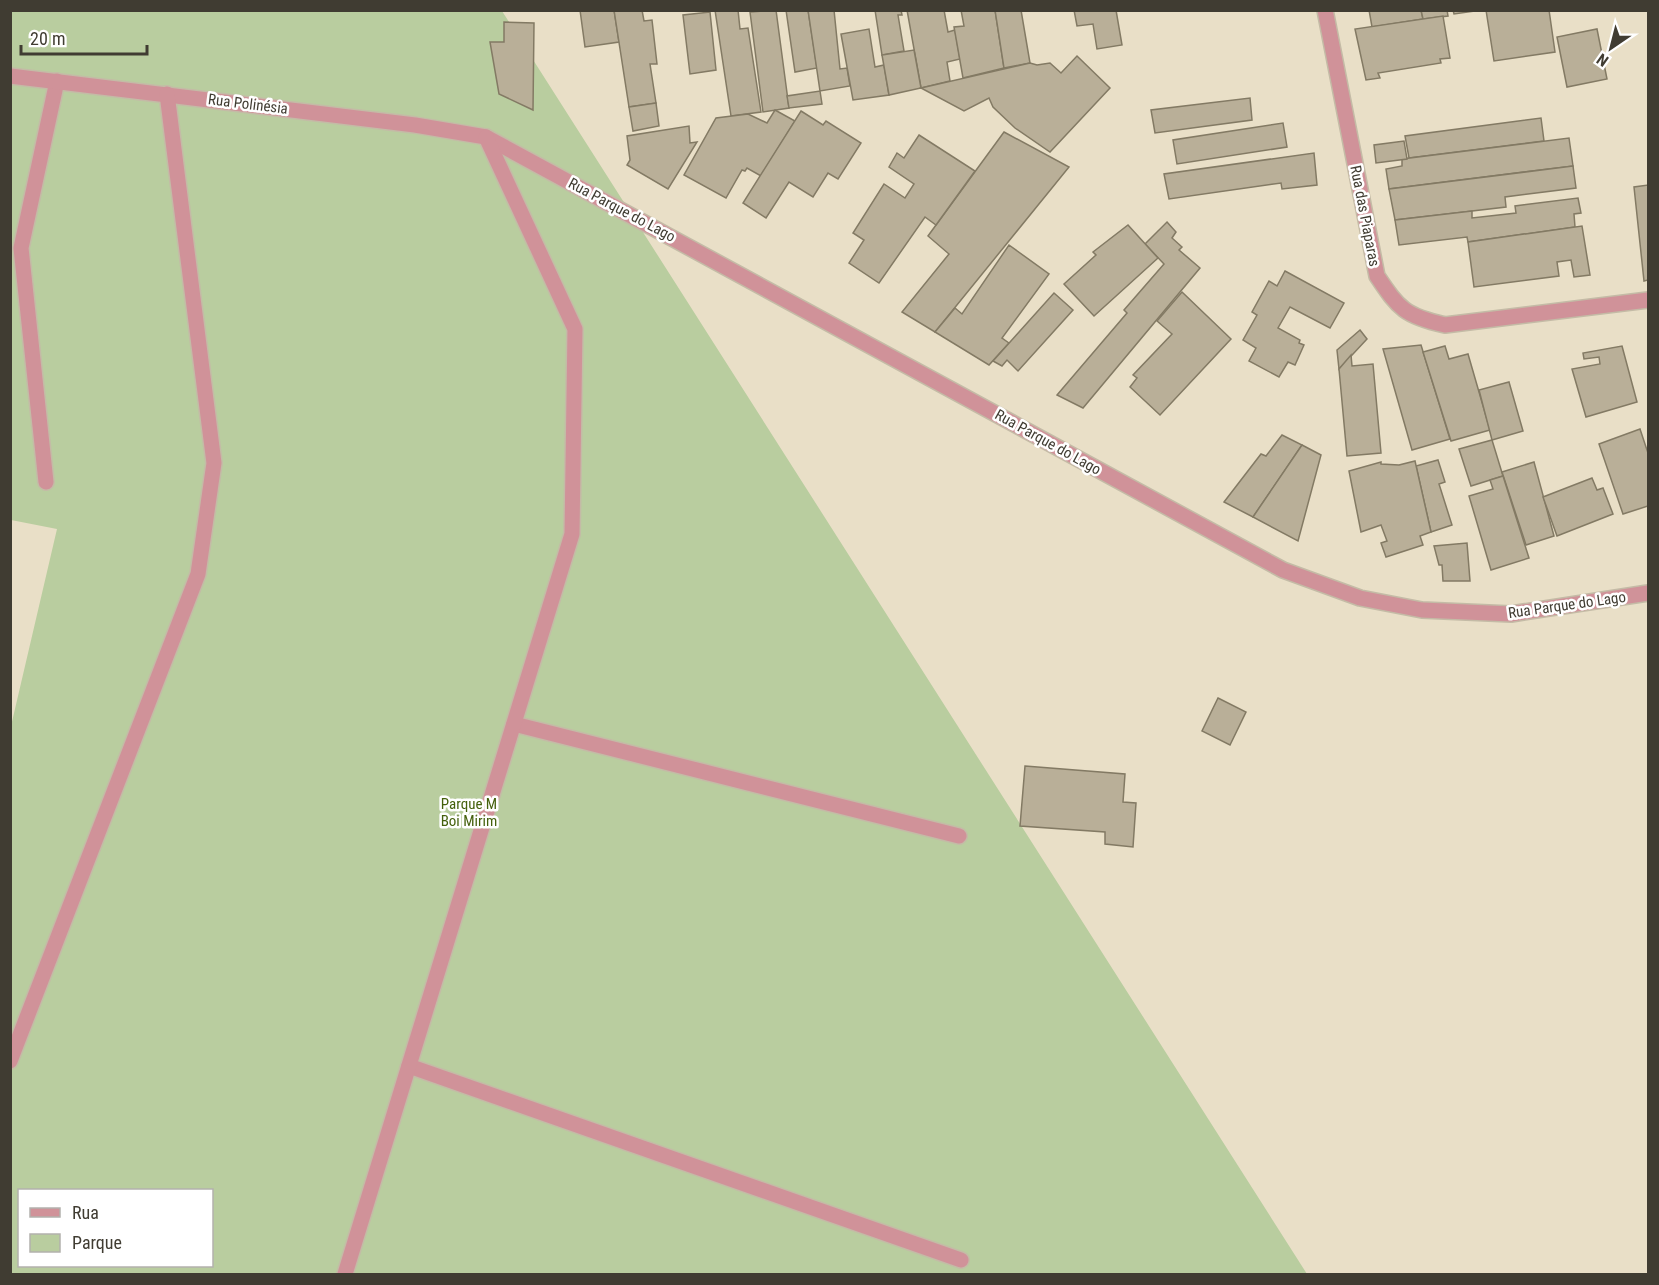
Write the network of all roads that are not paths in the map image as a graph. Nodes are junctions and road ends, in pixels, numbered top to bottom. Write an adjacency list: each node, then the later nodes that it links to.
1 (1324, 10): 6 (street, Rua das Piaparas)
2 (10, 76): 3 (street, Rua Polinésia)
3 (57, 81): 4 (street, Rua Polinésia); 7 (street)
4 (166, 94): 5 (street, Rua Polinésia); 11 (street)
5 (486, 137): 8 (street, Rua Parque do Lago); 9 (street)
6 (1648, 300)
7 (46, 482)
8 (1648, 593)
9 (513, 724): 10 (street); 12 (street)
10 (959, 836)
11 (10, 1061)
12 (409, 1066): 13 (street); 14 (street)
13 (961, 1260)
14 (345, 1275)

